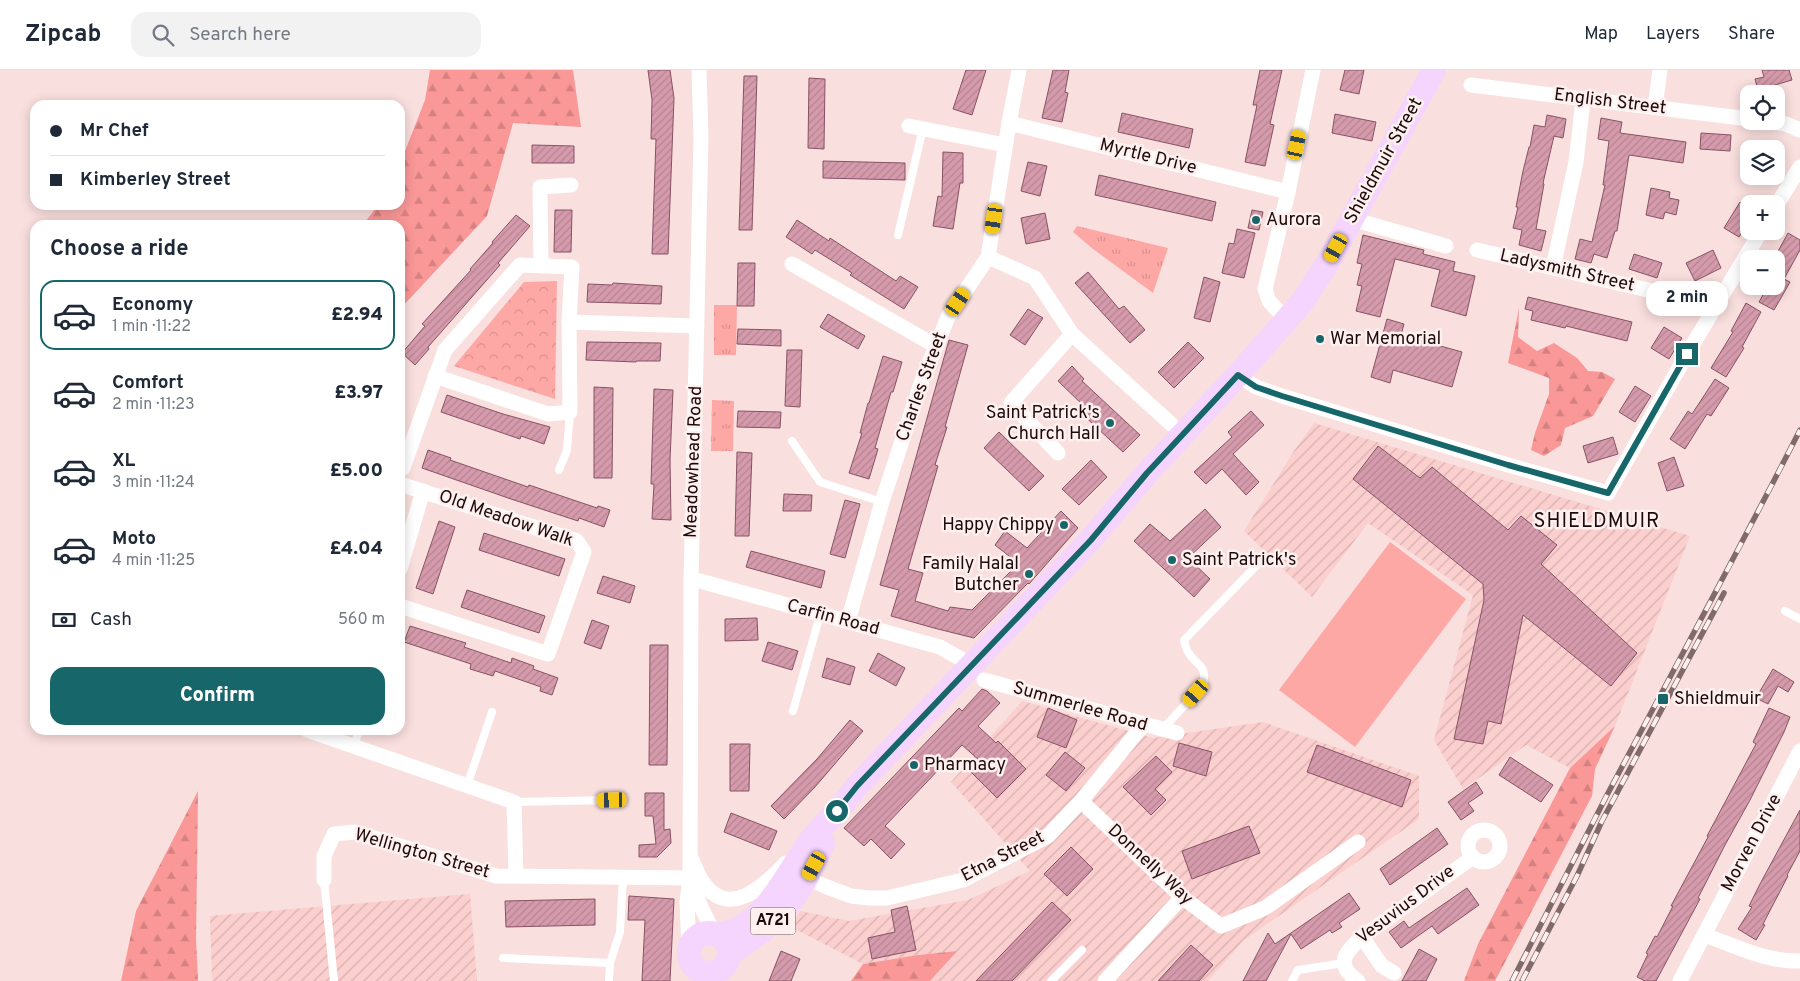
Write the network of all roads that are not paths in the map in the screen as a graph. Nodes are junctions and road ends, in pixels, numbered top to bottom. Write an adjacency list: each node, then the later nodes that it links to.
1 (699, 70): 31 (street, Meadowhead Road)
2 (1018, 70): 10 (street, Charles Street)
3 (1313, 70): 17 (street)
4 (1434, 70): 19 (main road, Shieldmuir Street / A721)
5 (1660, 70): 8 (street)
6 (1471, 85): 7 (street, English Street)
7 (1583, 100): 8 (street, English Street); 27 (street)
8 (1655, 107): 9 (street, English Street)
9 (1740, 118)
10 (1008, 123): 14 (street, Charles Street); 17 (street, Myrtle Drive)
11 (1785, 124): 13 (street)
12 (916, 127): 14 (street); 20 (lane)
13 (1800, 130)
14 (1005, 144): 24 (street, Charles Street)
15 (1800, 167): 18 (street)
16 (571, 185): 26 (street)
17 (1288, 192): 29 (street)
18 (1783, 195)
19 (1352, 219): 22 (street); 29 (main road, Shieldmuir Street / A721)
20 (898, 235)
21 (1756, 240): 28 (street)
22 (1446, 246)
23 (1477, 250): 27 (street, Ladysmith Street)
24 (988, 257): 32 (street); 33 (street, Charles Street)
25 (792, 264): 33 (street)
26 (541, 266): 30 (street); 35 (street)
27 (1553, 268): 28 (street, Ladysmith Street)
28 (1716, 306): 34 (street)
29 (1286, 320): 34 (main road, Shieldmuir Street / A721)
30 (569, 322): 31 (street); 36 (street)
31 (697, 326): 47 (street, Meadowhead Road)
32 (1072, 334): 37 (street); 39 (street)
33 (936, 346): 44 (street, Charles Street)
34 (1238, 375): 53 (main road, Shieldmuir Street / A721)
35 (435, 376): 36 (street); 40 (street)
36 (570, 412): 41 (lane)
37 (1171, 424)
38 (792, 441): 44 (lane)
39 (1058, 453)
40 (405, 462)
41 (559, 470)
42 (405, 486): 43 (street, Old Meadow Walk)
43 (423, 491): 45 (street); 48 (street, Old Meadow Walk)
44 (882, 502): 52 (street, Charles Street)
45 (405, 551)
46 (1258, 564): 57 (lane)
47 (691, 581): 50 (street, Carfin Road); 70 (street, Meadowhead Road)
48 (405, 608)
49 (1785, 611): 51 (lane)
50 (820, 615): 52 (street, Carfin Road); 54 (lane)
51 (1800, 619)
52 (848, 621): 53 (street, Carfin Road)
53 (977, 673): 56 (street, Summerlee Road); 67 (main road, Shieldmuir Street / A721)
54 (793, 711)
55 (492, 712): 63 (lane)
56 (1143, 725): 57 (street, Summerlee Road); 65 (street, Etna Street)
57 (1162, 730): 58 (street, Summerlee Road)
58 (1177, 733)
59 (322, 735): 61 (street)
60 (357, 735): 61 (lane)
61 (354, 746): 63 (street)
62 (1800, 751): 78 (street, Morven Drive)
63 (468, 786): 66 (street)
64 (612, 800): 66 (lane)
65 (1081, 801): 72 (street, Etna Street); 77 (street, Donnelly Way)
66 (514, 802): 73 (street)
67 (837, 811): 68 (main road, Shieldmuir Street / A721); 72 (main road, Shieldmuir Street / A721)
68 (814, 836): 70 (street, Meadowhead Road); 72 (main road, Shieldmuir Street / A721)
69 (1358, 842): 77 (street, Donnelly Way)
70 (690, 854): 75 (street, Meadowhead Road)
71 (1472, 856): 79 (street, Vesuvius Drive)
72 (799, 874): 81 (main road, Shieldmuir Street / A721)
73 (516, 876): 74 (street, Wellington Street); 76 (street, Wellington Street)
74 (623, 877): 75 (street, Wellington Street); 84 (lane)
75 (690, 878): 81 (street, Meadowhead Road); 86 (street, Meadowhead Road)
76 (324, 880): 88 (lane, Wellington Street)
77 (1182, 897): 91 (street)
78 (1704, 935): 83 (street); 94 (street, Morven Drive)
79 (1362, 937): 85 (street, Vesuvius Drive); 87 (street)
80 (1082, 950): 90 (lane)
81 (718, 955): 86 (main road); 86 (main road, A721)
82 (503, 958): 84 (lane)
83 (1800, 960)
84 (610, 962): 89 (lane)
85 (1344, 963): 92 (lane); 93 (street, Vesuvius Drive)
86 (691, 965)
87 (1394, 973)
88 (334, 981)
89 (609, 981)
90 (1051, 981)
91 (1105, 981)
92 (1292, 981)
93 (1358, 981)
94 (1680, 981)

